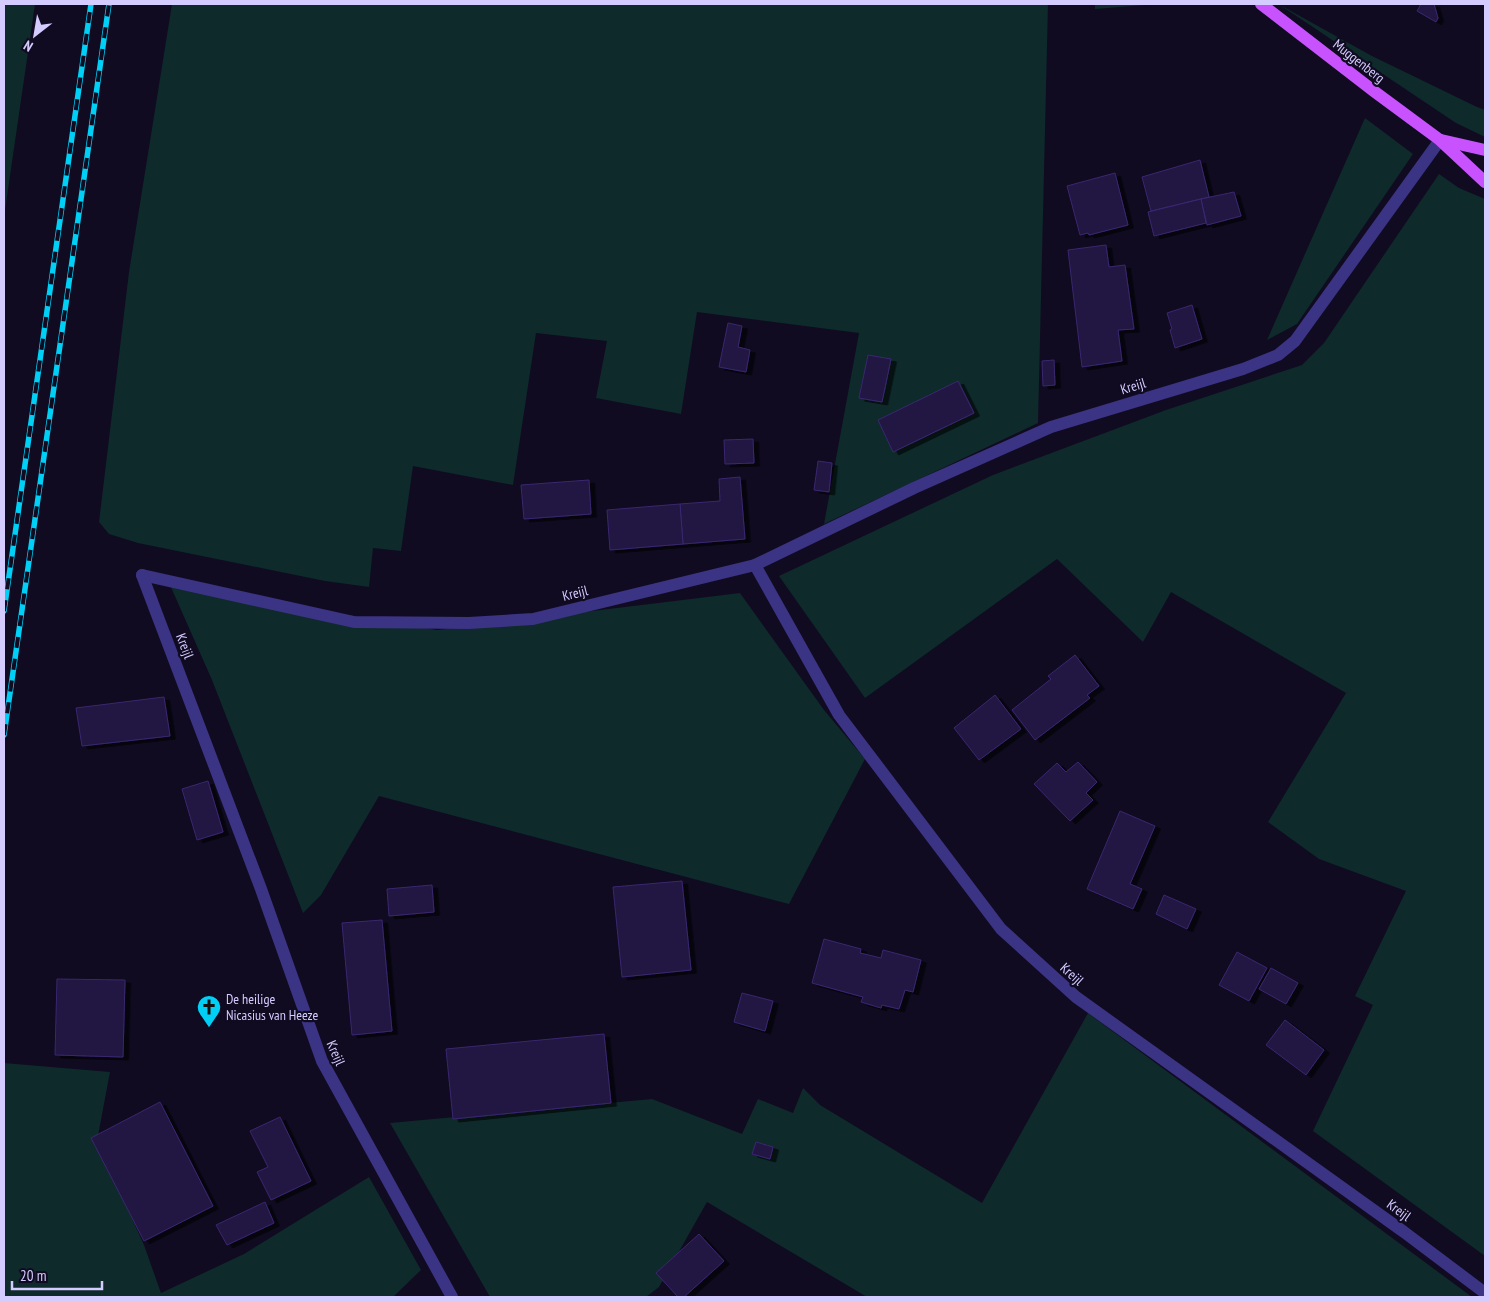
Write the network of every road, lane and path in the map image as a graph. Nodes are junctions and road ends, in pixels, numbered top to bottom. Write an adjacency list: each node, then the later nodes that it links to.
1 (1261, 4): 2 (main road, Muggenberg)
2 (1440, 140): 3 (main road, Muggenberg); 4 (main road, Muggenberg); 5 (street, Kreijl)
3 (1485, 150)
4 (1485, 182)
5 (755, 565): 6 (street, Kreijl); 7 (street, Kreijl)
6 (1485, 1293)
7 (452, 1297)

